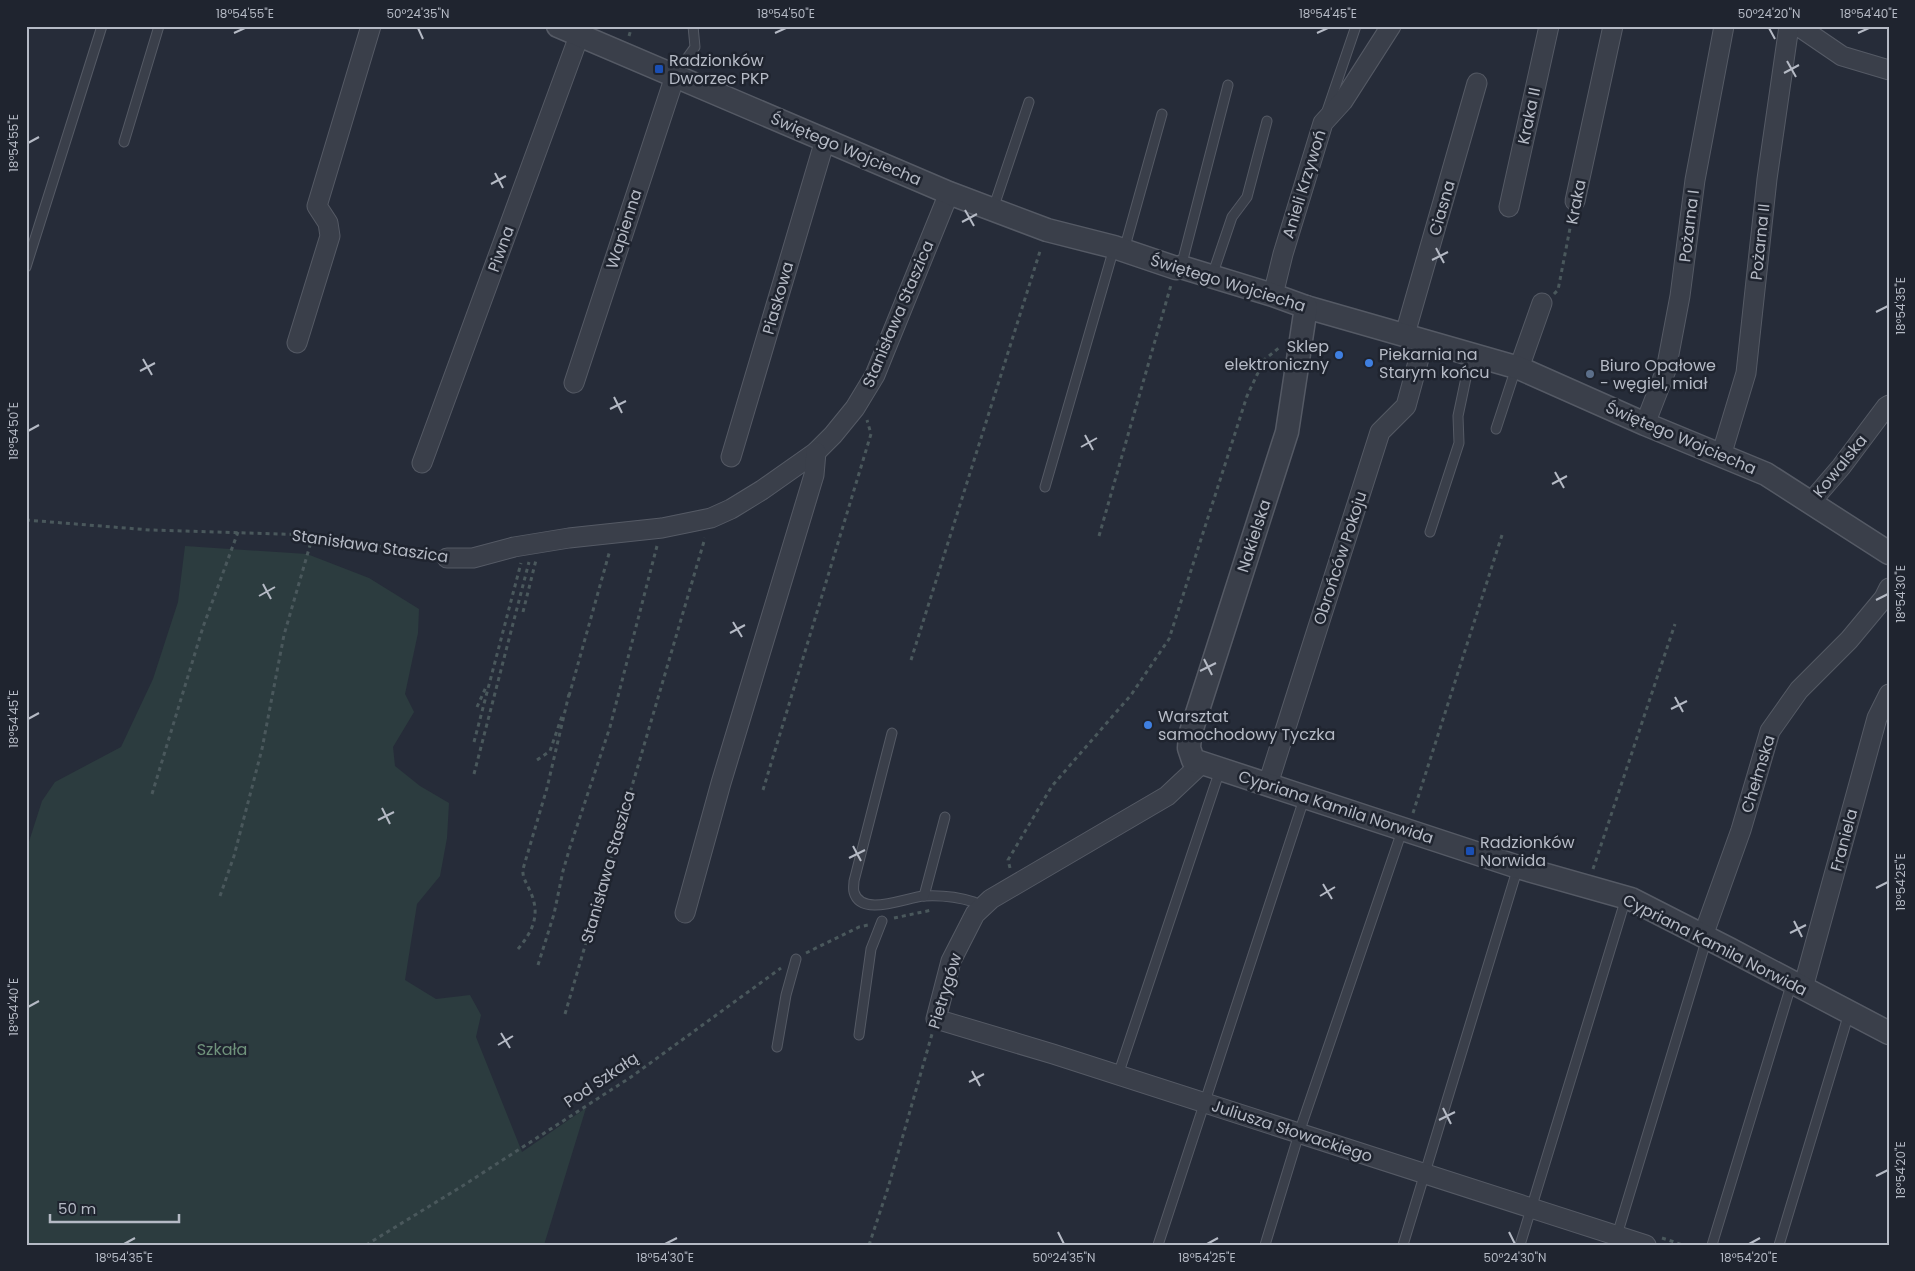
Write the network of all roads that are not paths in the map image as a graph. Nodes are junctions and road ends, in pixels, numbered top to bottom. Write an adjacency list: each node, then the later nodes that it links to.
1 (102, 26): 29 (lane)
2 (160, 26): 23 (lane)
3 (371, 26): 36 (street)
4 (558, 26): 13 (street, Świętego Wojciecha)
5 (693, 26): 15 (lane)
6 (1356, 26): 21 (lane)
7 (1549, 26): 26 (street, Kraka II)
8 (1613, 26): 25 (street, Kraka)
9 (1724, 26): 41 (street, Pożarna I)
10 (1789, 26): 44 (street, Pożarna II)
11 (1798, 26): 14 (street)
12 (1389, 30): 21 (street, Anieli Krzywoń)
13 (579, 36): 15 (street, Świętego Wojciecha); 46 (street, Piwna)
14 (1889, 70)
15 (675, 76): 22 (street, Świętego Wojciecha); 39 (street, Wapienna)
16 (1477, 82): 35 (street, Ciasna)
17 (1228, 84): 30 (lane)
18 (1029, 102): 27 (lane)
19 (1162, 114): 28 (lane)
20 (1267, 121): 31 (lane)
21 (1323, 123): 32 (street, Anieli Krzywoń)
22 (825, 140): 24 (street, Świętego Wojciecha); 45 (street, Piaskowa)
23 (124, 142)
24 (949, 193): 27 (street, Świętego Wojciecha); 43 (street, Stanisława Staszica)
25 (1575, 201)
26 (1509, 207)
27 (992, 209): 28 (street, Świętego Wojciecha)
28 (1119, 249): 30 (street, Świętego Wojciecha); 47 (lane)
29 (26, 267)
30 (1178, 267): 31 (street, Świętego Wojciecha)
31 (1212, 276): 32 (street, Świętego Wojciecha)
32 (1273, 295): 34 (street, Świętego Wojciecha)
33 (1542, 303): 38 (street)
34 (1306, 307): 35 (street, Świętego Wojciecha); 55 (street, Nakielska)
35 (1415, 337): 37 (street, Świętego Wojciecha); 56 (street, Obrońców Pokoju)
36 (297, 342)
37 (1471, 354): 38 (street, Świętego Wojciecha); 49 (lane)
38 (1518, 368): 41 (street, Świętego Wojciecha); 42 (lane)
39 (574, 383)
40 (1889, 405): 48 (street, Kowalska)
41 (1645, 424): 44 (street, Świętego Wojciecha)
42 (1496, 429)
43 (816, 452): 51 (street, Stanisława Staszica); 64 (street)
44 (1722, 456): 48 (street, Świętego Wojciecha)
45 (731, 457)
46 (422, 463)
47 (1045, 487)
48 (1810, 503): 50 (street, Świętego Wojciecha)
49 (1430, 532)
50 (1889, 553)
51 (447, 558)
52 (1889, 588): 66 (street, Chełmska)
53 (1889, 694): 68 (street, Franiela)
54 (892, 733): 61 (lane)
55 (1205, 764): 56 (street, Cypriana Kamila Norwida); 70 (street, Pietrygów); 74 (lane)
56 (1268, 784): 57 (street, Cypriana Kamila Norwida)
57 (1305, 796): 59 (street, Cypriana Kamila Norwida); 75 (lane)
58 (945, 817): 61 (lane)
59 (1405, 829): 60 (street, Cypriana Kamila Norwida); 76 (lane)
60 (1518, 866): 62 (street, Cypriana Kamila Norwida); 77 (lane)
61 (924, 896): 63 (lane)
62 (1626, 898): 66 (street, Cypriana Kamila Norwida); 78 (lane)
63 (974, 902)
64 (685, 913)
65 (882, 921): 72 (lane)
66 (1705, 937): 68 (street, Cypriana Kamila Norwida); 79 (lane)
67 (796, 959): 73 (lane)
68 (1797, 985): 69 (street, Cypriana Kamila Norwida); 85 (lane)
69 (1849, 1012): 71 (street, Cypriana Kamila Norwida); 86 (lane)
70 (936, 1019): 74 (street, Juliusza Słowackiego)
71 (1889, 1033)
72 (859, 1035)
73 (777, 1047)
74 (1118, 1075): 75 (street, Juliusza Słowackiego)
75 (1205, 1103): 76 (street, Juliusza Słowackiego); 80 (lane)
76 (1300, 1134): 77 (street, Juliusza Słowackiego); 81 (lane)
77 (1425, 1174): 78 (street, Juliusza Słowackiego); 82 (lane)
78 (1532, 1208): 79 (street, Juliusza Słowackiego); 83 (lane)
79 (1616, 1240): 84 (street, Juliusza Słowackiego)
80 (1158, 1245)
81 (1265, 1245)
82 (1403, 1245)
83 (1520, 1245)
84 (1646, 1245)
85 (1712, 1245)
86 (1779, 1245)

